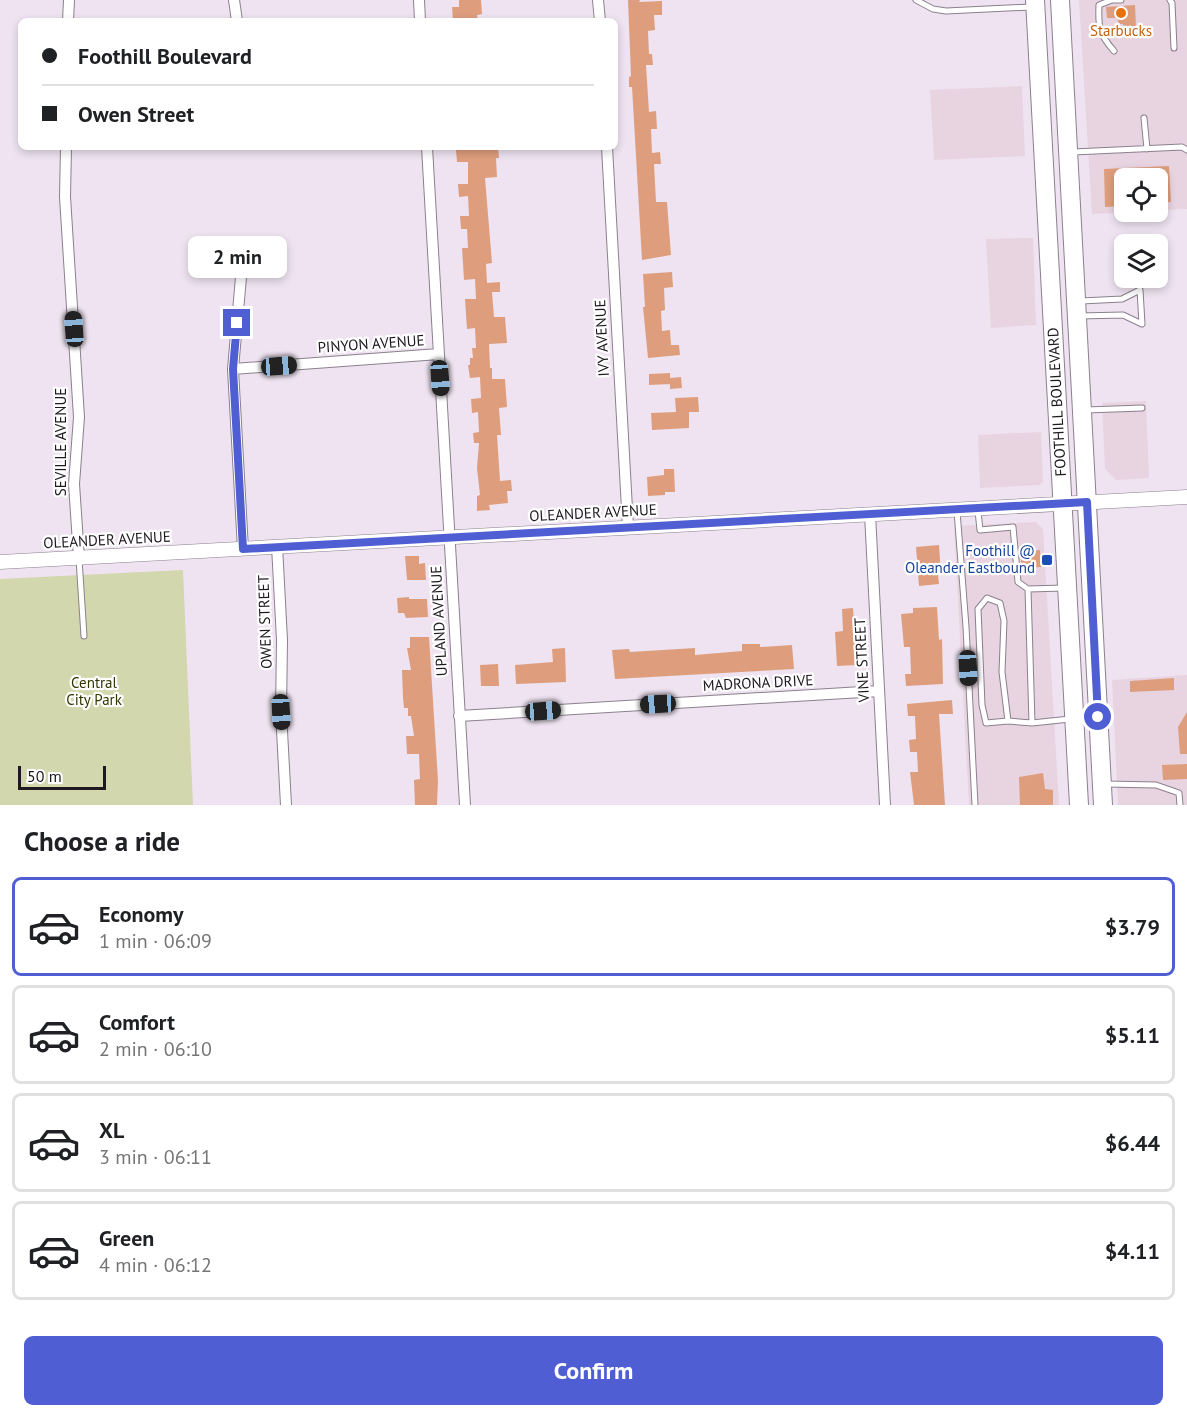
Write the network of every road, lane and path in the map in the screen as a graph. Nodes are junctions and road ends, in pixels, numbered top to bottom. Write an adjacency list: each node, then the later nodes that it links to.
1 (69, 0): 10 (street)
2 (234, 0): 11 (street)
3 (419, 0): 12 (street)
4 (598, 0): 13 (street)
5 (916, 0): 9 (lane)
6 (1060, 0): 23 (main road, FOOTHILL BOULEVARD)
7 (1120, 0): 16 (lane)
8 (1170, 0): 15 (lane)
9 (1035, 4): 14 (main road, FOOTHILL BOULEVARD)
10 (68, 18)
11 (237, 18)
12 (420, 18)
13 (600, 18)
14 (1037, 33): 23 (main road); 32 (main road, FOOTHILL BOULEVARD)
15 (1174, 48)
16 (1114, 51)
17 (1144, 118): 18 (lane)
18 (1146, 149): 22 (lane); 23 (lane)
19 (66, 150): 40 (street, SEVILLE AVENUE)
20 (427, 150): 26 (street, UPLAND AVENUE)
21 (607, 150): 36 (street, IVY AVENUE)
22 (1187, 150)
23 (1068, 152): 25 (main road, FOOTHILL BOULEVARD)
24 (241, 277): 27 (street)
25 (1076, 308): 25 (lane); 29 (main road, FOOTHILL BOULEVARD)
26 (439, 354): 27 (street, PINYON AVENUE); 37 (street, UPLAND AVENUE)
27 (233, 369): 39 (street)
28 (1142, 408): 29 (lane)
29 (1082, 410): 31 (main road, FOOTHILL BOULEVARD)
30 (1187, 497): 31 (street, OLEANDER AVENUE)
31 (1087, 502): 32 (street, OLEANDER AVENUE); 50 (main road, FOOTHILL BOULEVARD)
32 (1064, 503): 33 (street, OLEANDER AVENUE); 42 (main road, FOOTHILL BOULEVARD)
33 (978, 508): 34 (street, OLEANDER AVENUE); 43 (lane)
34 (957, 509): 35 (street, OLEANDER AVENUE); 54 (lane)
35 (870, 514): 36 (street, OLEANDER AVENUE); 45 (street, VINE STREET)
36 (628, 527): 37 (street, OLEANDER AVENUE)
37 (450, 537): 38 (street, OLEANDER AVENUE); 46 (street, UPLAND AVENUE)
38 (276, 546): 39 (street, OLEANDER AVENUE); 51 (street, OWEN STREET)
39 (243, 549): 40 (street, OLEANDER AVENUE)
40 (79, 558): 41 (street, OLEANDER AVENUE); 44 (lane)
41 (0, 562)
42 (1068, 588): 43 (lane); 47 (main road, FOOTHILL BOULEVARD)
43 (1028, 589): 49 (lane)
44 (84, 636)
45 (879, 691): 46 (street, MADRONA DRIVE); 53 (street, VINE STREET)
46 (459, 716): 52 (street, UPLAND AVENUE)
47 (1074, 718): 49 (lane); 55 (main road, FOOTHILL BOULEVARD)
48 (1008, 721): 48 (lane); 49 (lane)
49 (1032, 723)
50 (1101, 784): 56 (main road, FOOTHILL BOULEVARD); 57 (lane)
51 (286, 805)
52 (465, 805)
53 (885, 805)
54 (975, 805)
55 (1079, 805)
56 (1103, 805)
57 (1180, 805)

